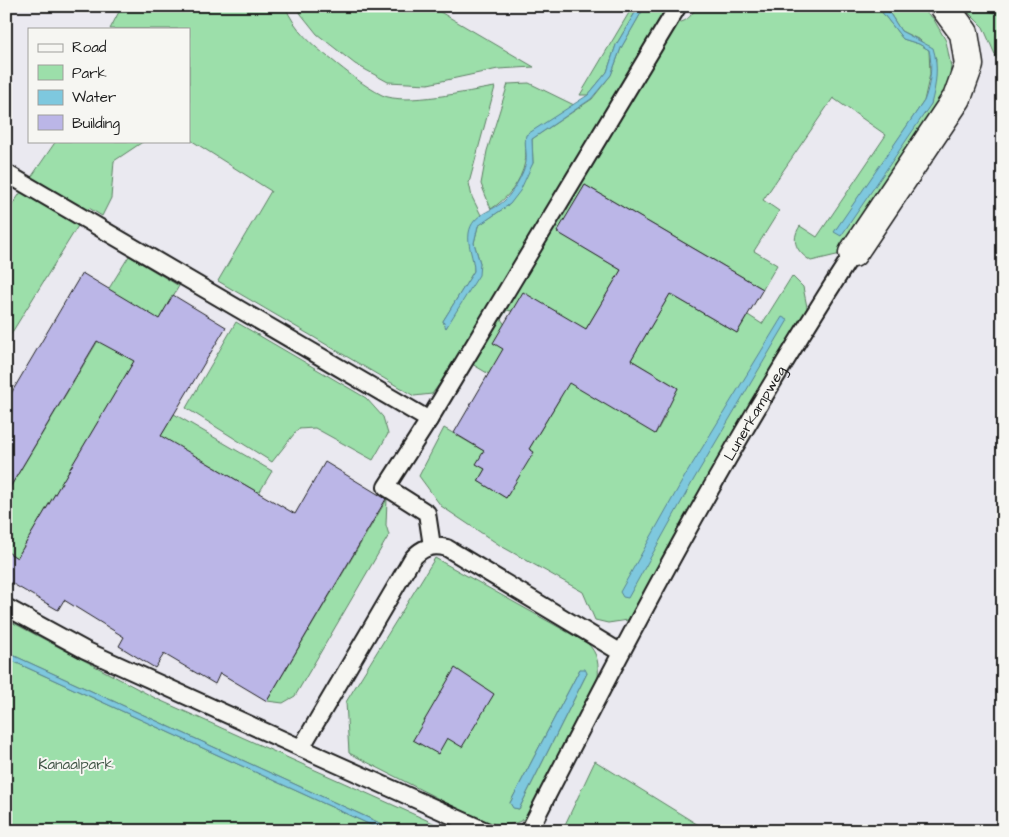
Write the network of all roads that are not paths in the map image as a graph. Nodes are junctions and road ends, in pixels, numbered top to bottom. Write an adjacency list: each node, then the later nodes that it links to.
1 (678, 6): 5 (lane)
2 (944, 6): 4 (street, Lunerkampweg)
3 (6, 173): 5 (lane)
4 (853, 253): 8 (lane, Lunerkampweg)
5 (429, 420): 6 (lane)
6 (432, 546): 8 (lane); 9 (lane)
7 (6, 607): 9 (lane)
8 (620, 652): 11 (lane, Lunerkampweg)
9 (301, 748): 10 (lane)
10 (486, 831)
11 (529, 831)

